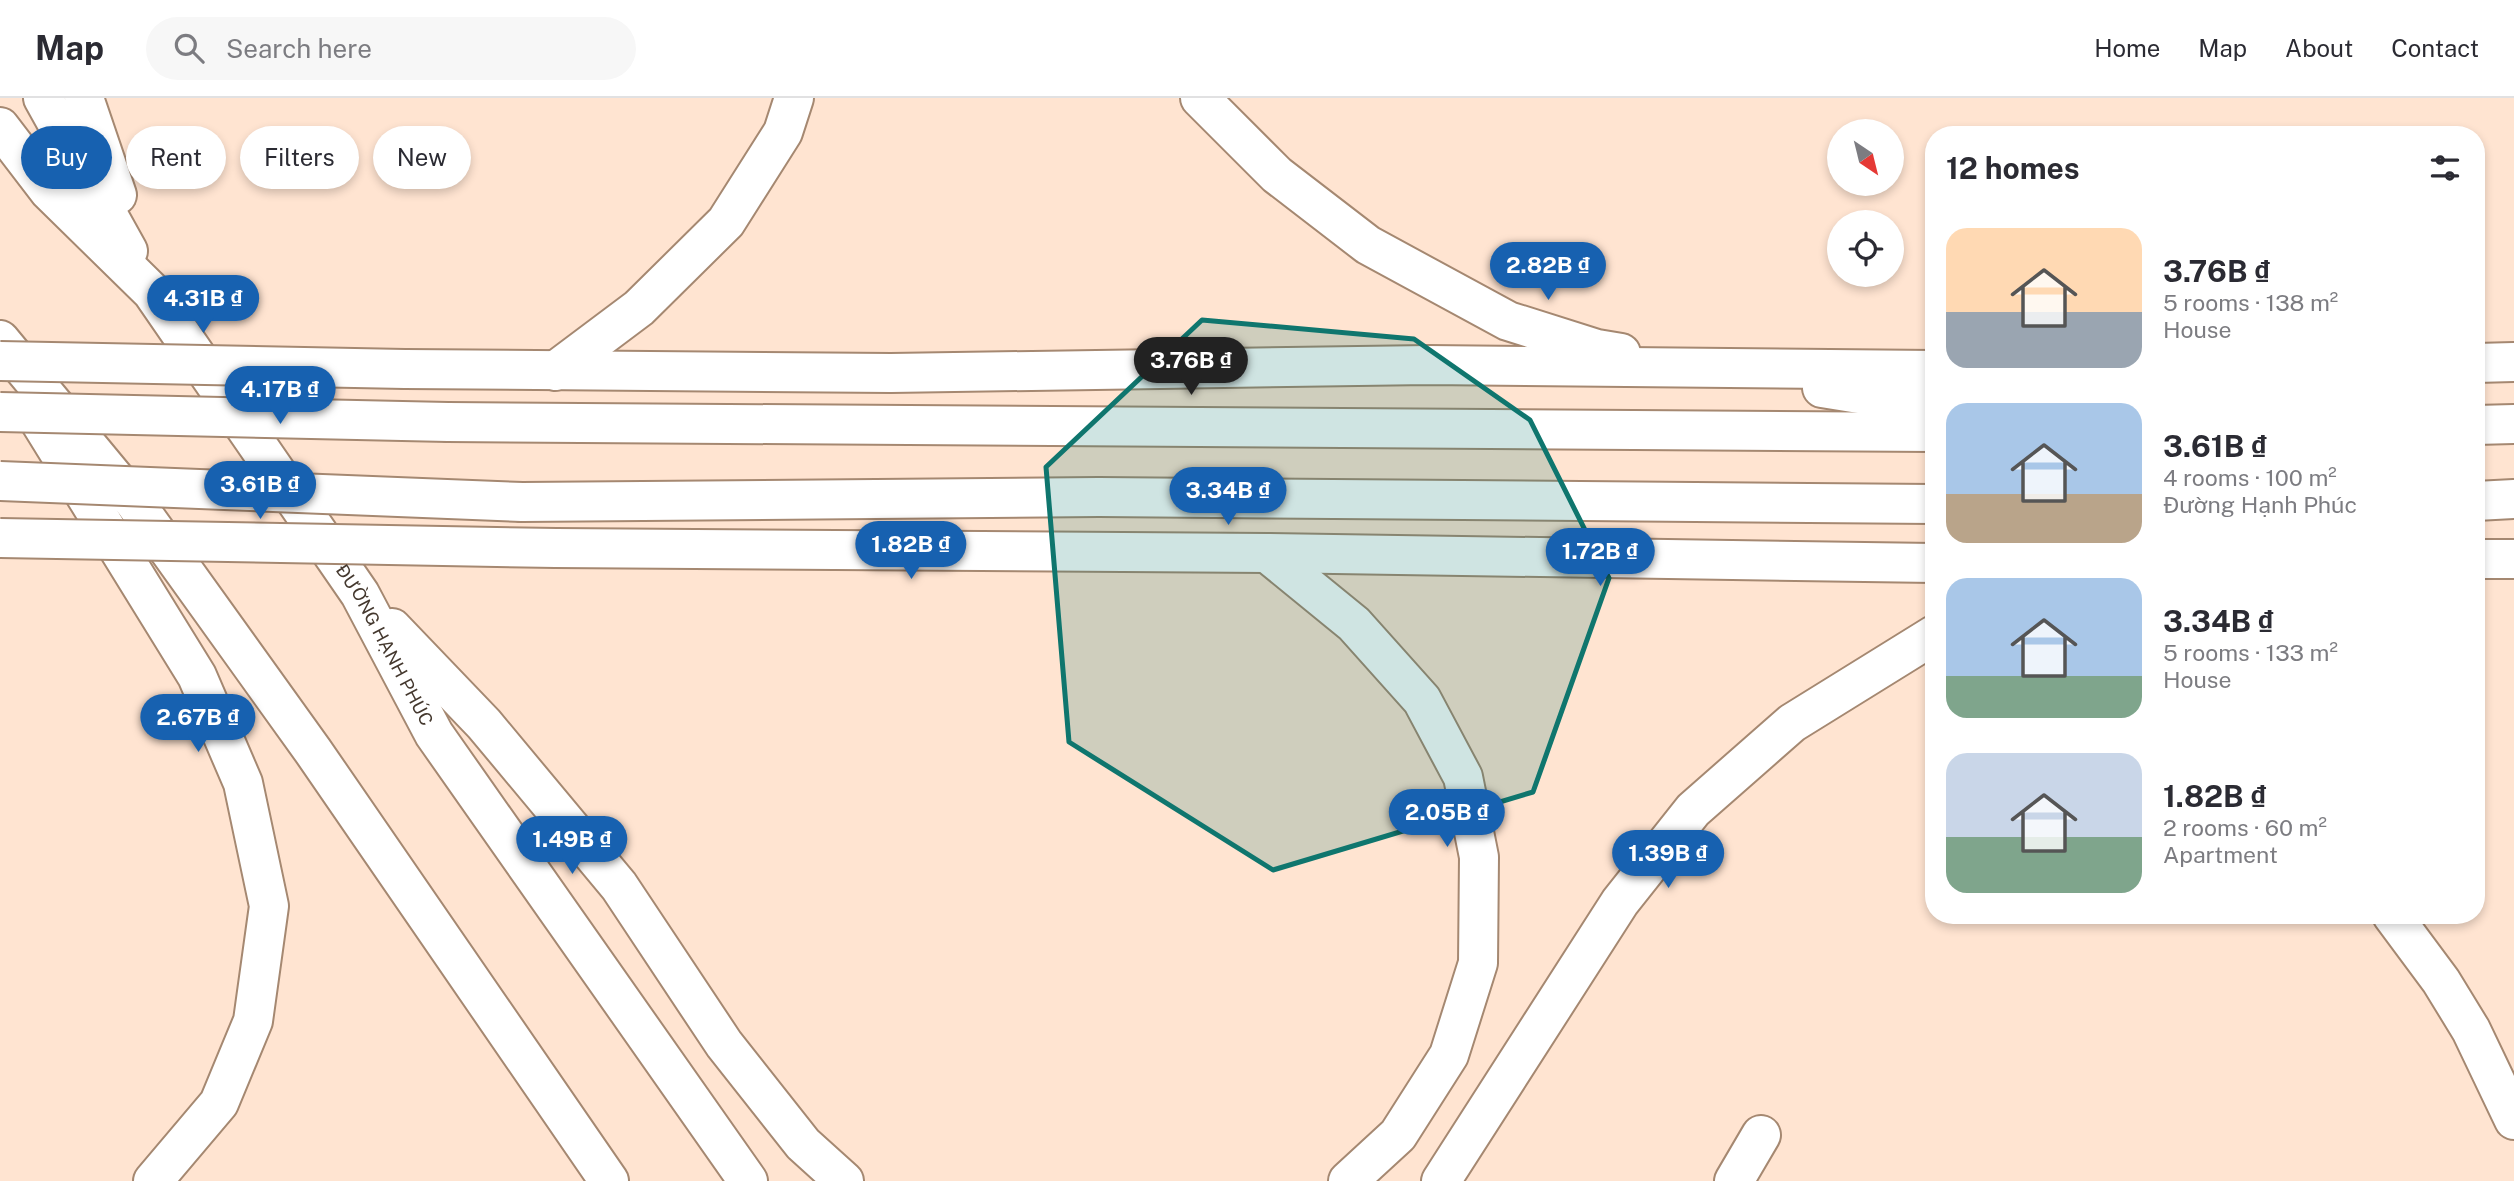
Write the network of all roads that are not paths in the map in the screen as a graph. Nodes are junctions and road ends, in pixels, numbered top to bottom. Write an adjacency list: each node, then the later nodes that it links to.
1 (43, 98): 6 (main road)
2 (83, 98): 6 (main road)
3 (794, 98): 13 (main road)
4 (1200, 98): 11 (main road)
5 (0, 127): 6 (main road, ĐƯỜNG HẠNH PHÚC)
6 (152, 292): 28 (main road, ĐƯỜNG HẠNH PHÚC)
7 (0, 340): 34 (main road)
8 (0, 358): 13 (main road, bridge); 33 (main road)
9 (2514, 362): 10 (main road)
10 (2485, 363)
11 (1703, 369): 12 (main road); 13 (main road); 14 (main road)
12 (1925, 370)
13 (555, 371)
14 (1925, 405)
15 (0, 412): 18 (main road, bridge)
16 (2514, 424): 17 (main road)
17 (2485, 425)
18 (1925, 432)
19 (0, 481): 22 (main road, bridge)
20 (2514, 499): 21 (main road)
21 (2485, 501)
22 (1925, 503)
23 (0, 538): 24 (main road, bridge)
24 (1267, 553): 27 (main road); 37 (main road)
25 (2485, 559): 26 (main road)
26 (2514, 559)
27 (1925, 563)
28 (360, 594): 35 (main road, ĐƯỜNG HẠNH PHÚC); 36 (main road)
29 (1925, 641): 38 (main road)
30 (2399, 924): 31 (main road)
31 (2514, 1120)
32 (1761, 1135): 39 (main road)
33 (153, 1181)
34 (609, 1181)
35 (748, 1181)
36 (844, 1181)
37 (1349, 1181)
38 (1441, 1181)
39 (1734, 1181)

